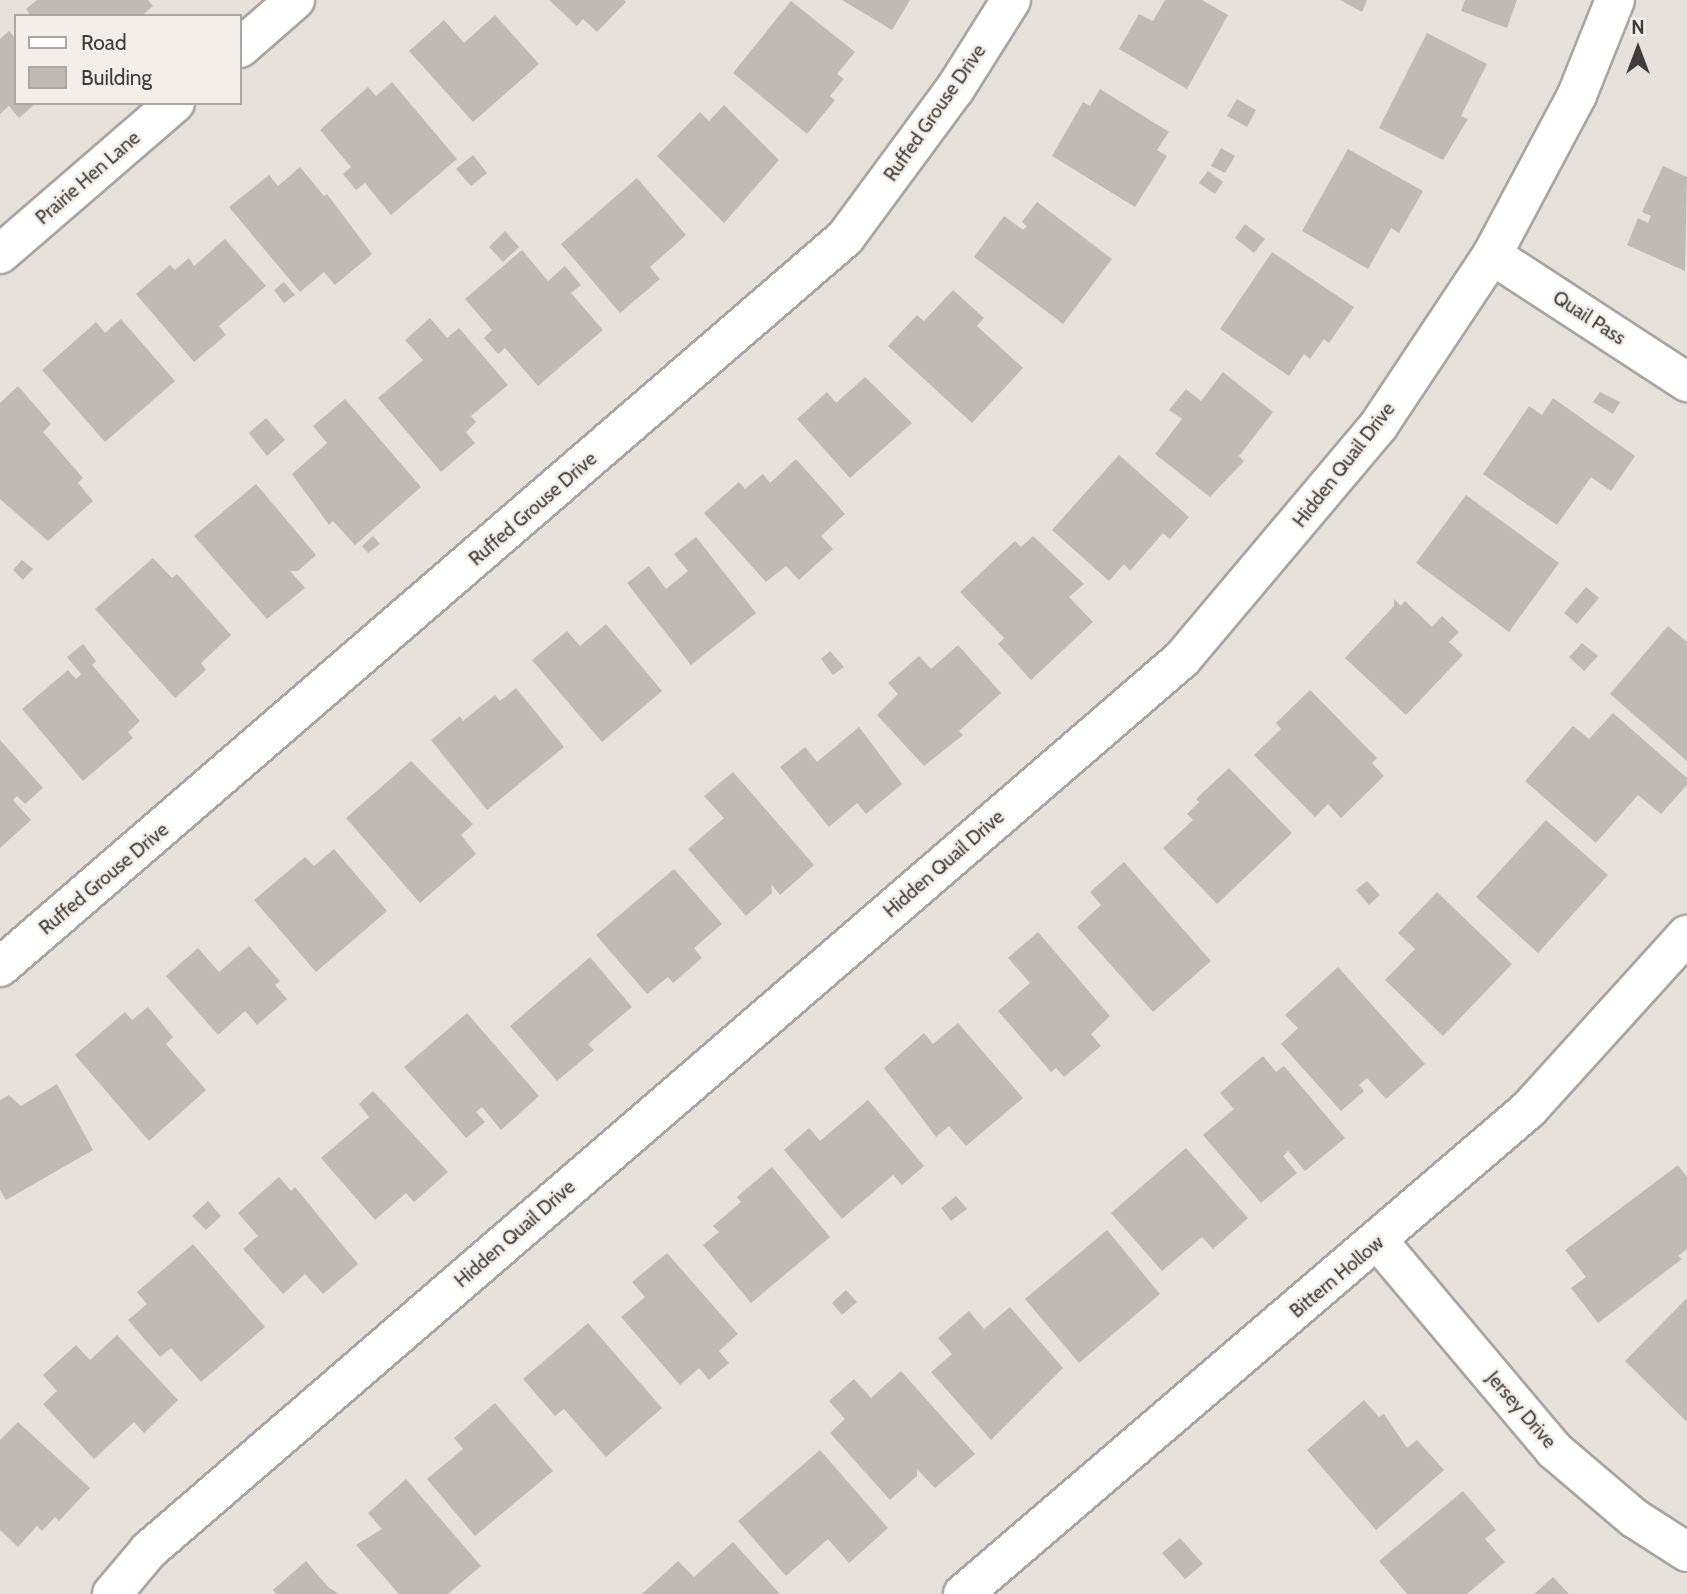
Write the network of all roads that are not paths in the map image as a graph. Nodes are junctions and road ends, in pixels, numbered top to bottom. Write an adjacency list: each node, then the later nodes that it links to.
1 (295, 0): 4 (street)
2 (1010, 0): 10 (street, Ruffed Grouse Drive)
3 (1615, 0): 7 (street, Hidden Quail Drive)
4 (242, 46)
5 (173, 105): 6 (street, Prairie Hen Lane)
6 (0, 254)
7 (1492, 255): 8 (street, Quail Pass); 13 (street, Hidden Quail Drive)
8 (1687, 382)
9 (1687, 935): 11 (street, Bittern Hollow)
10 (0, 967)
11 (1379, 1242): 12 (street, Jersey Drive); 14 (street, Bittern Hollow)
12 (1687, 1552)
13 (112, 1594)
14 (963, 1594)

